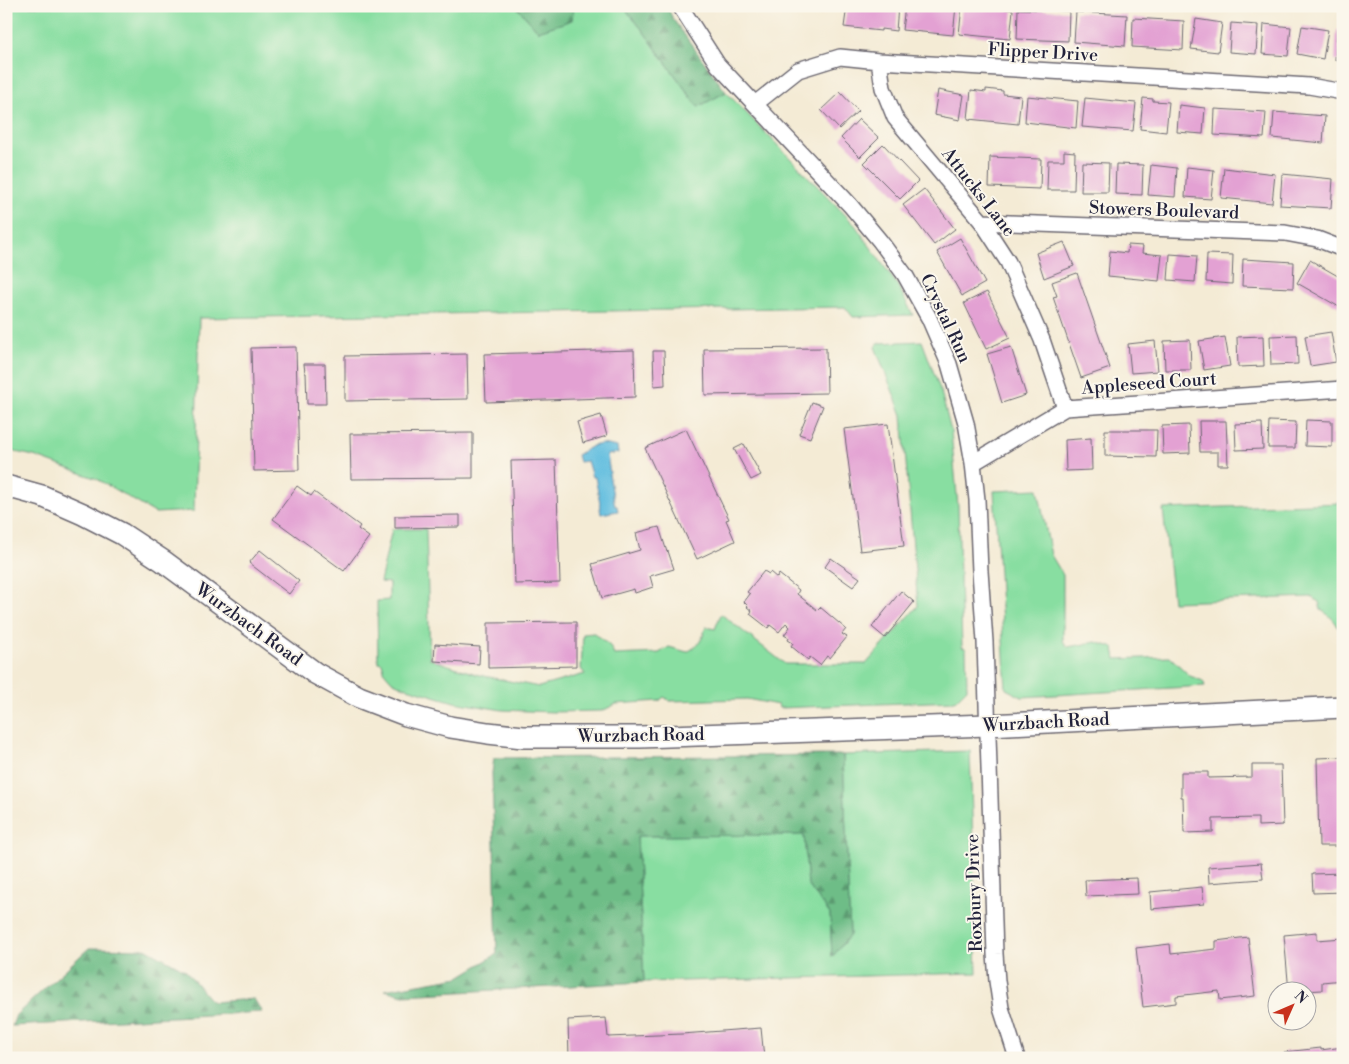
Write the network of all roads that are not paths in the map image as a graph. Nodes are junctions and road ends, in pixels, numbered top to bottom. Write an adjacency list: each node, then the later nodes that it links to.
1 (680, 6): 4 (street, Crystal Run)
2 (879, 61): 3 (street, Flipper Drive); 4 (street, Flipper Drive); 5 (street, Attucks Lane)
3 (1343, 92)
4 (755, 104): 9 (street, Crystal Run)
5 (982, 222): 6 (street, Stowers Boulevard); 8 (street, Attucks Lane)
6 (1343, 249)
7 (1343, 389): 8 (street, Appleseed Court)
8 (1066, 408): 9 (street, Appleseed Court)
9 (973, 463): 12 (street, Crystal Run)
10 (6, 486): 12 (main road, Wurzbach Road)
11 (1343, 707): 12 (main road, Wurzbach Road)
12 (988, 725): 13 (street, Roxbury Drive)
13 (1016, 1058)

